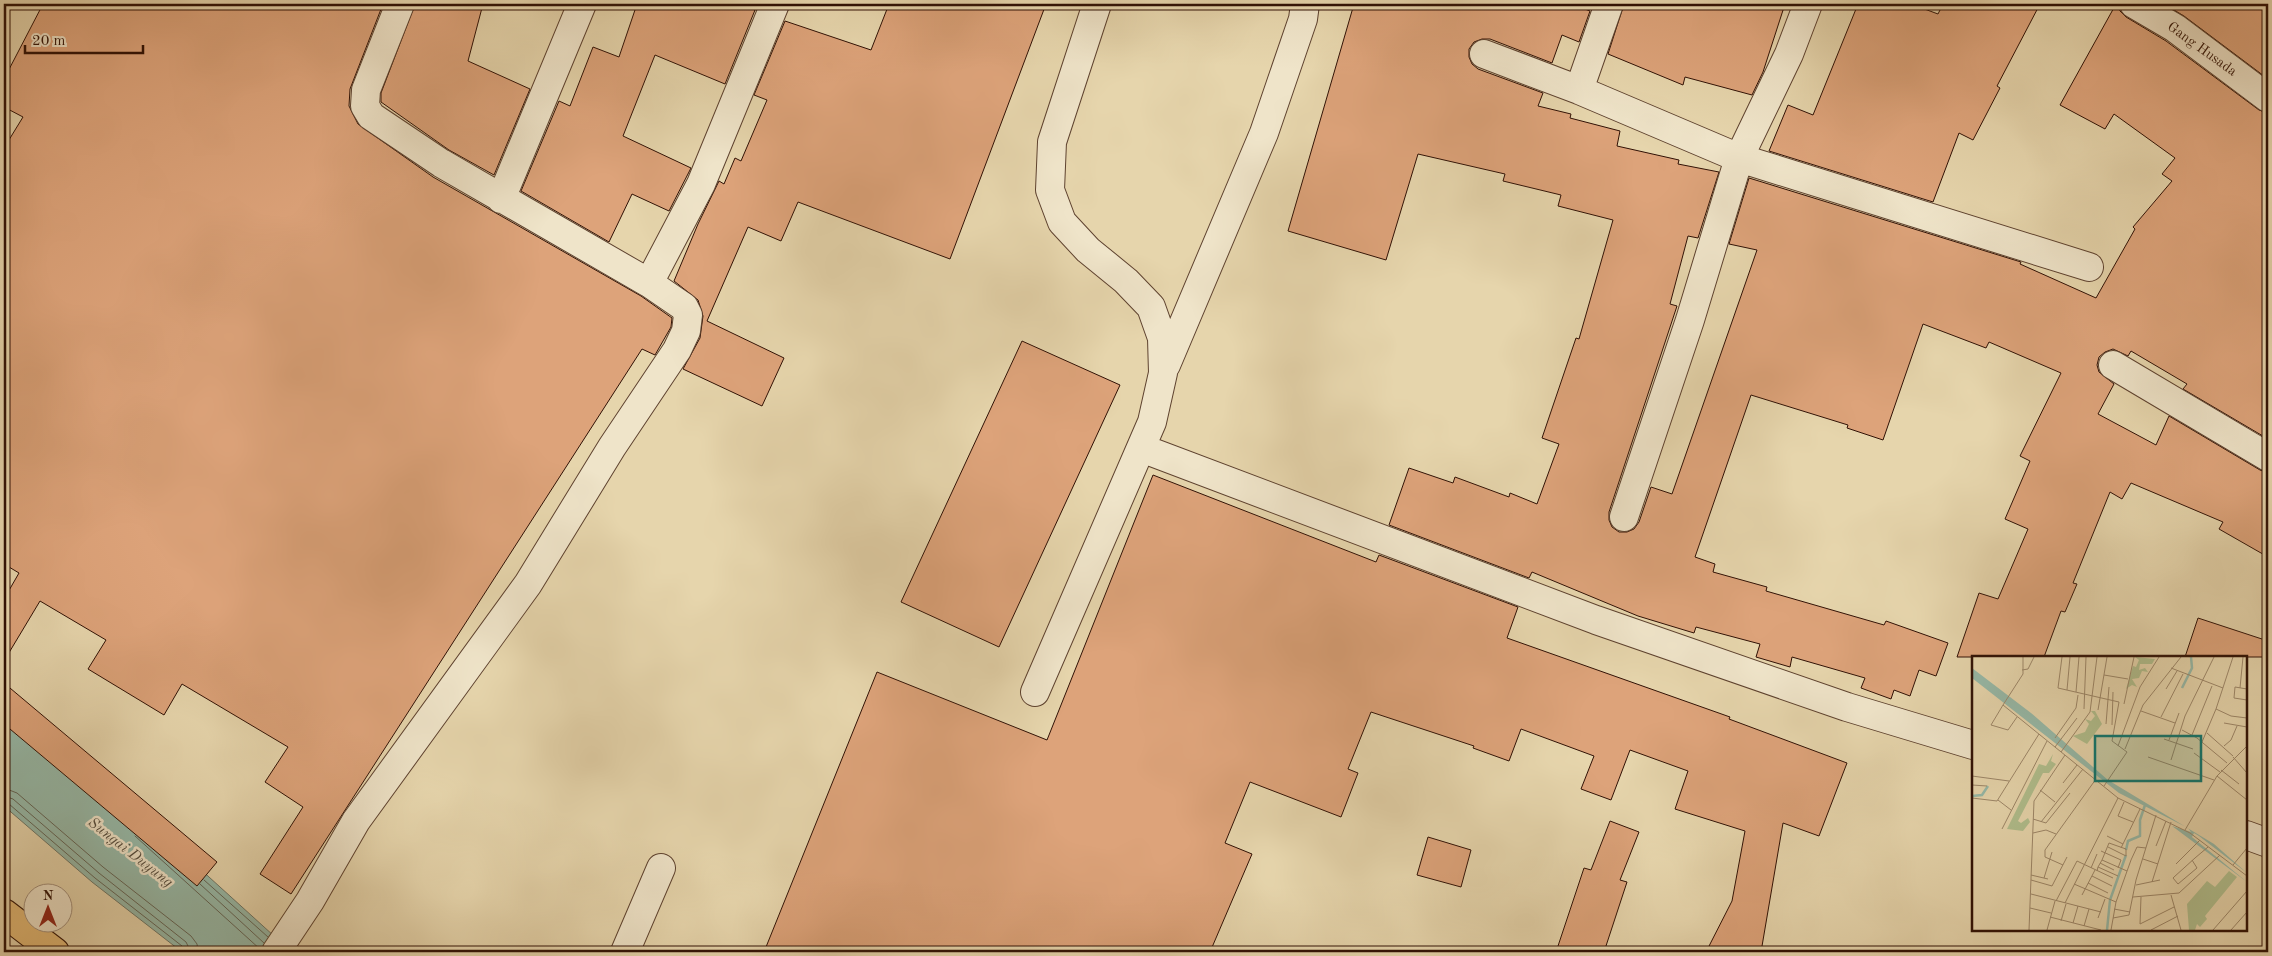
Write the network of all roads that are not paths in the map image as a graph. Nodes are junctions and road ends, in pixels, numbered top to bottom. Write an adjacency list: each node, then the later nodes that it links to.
1 (400, 4): 13 (street)
2 (582, 4): 13 (street)
3 (775, 4): 15 (street)
4 (1097, 4): 17 (street)
5 (1305, 4): 17 (street)
6 (1609, 4): 10 (street)
7 (1808, 4): 12 (street)
8 (2134, 4): 11 (street, Gang Husada)
9 (1484, 54): 10 (street)
10 (1579, 90): 12 (street)
11 (2268, 98)
12 (1739, 158): 14 (street); 20 (street)
13 (501, 199): 15 (street)
14 (2089, 267)
15 (649, 283): 27 (street)
16 (2113, 365): 19 (street)
17 (1163, 373): 18 (street)
18 (1141, 448): 21 (street); 22 (street)
19 (2268, 457)
20 (1624, 517)
21 (1036, 692)
22 (1972, 745)
23 (2247, 835): 24 (street)
24 (2268, 843)
25 (661, 868): 29 (street)
26 (7, 922): 28 (main road)
27 (280, 947)
28 (55, 952)
29 (625, 952)

